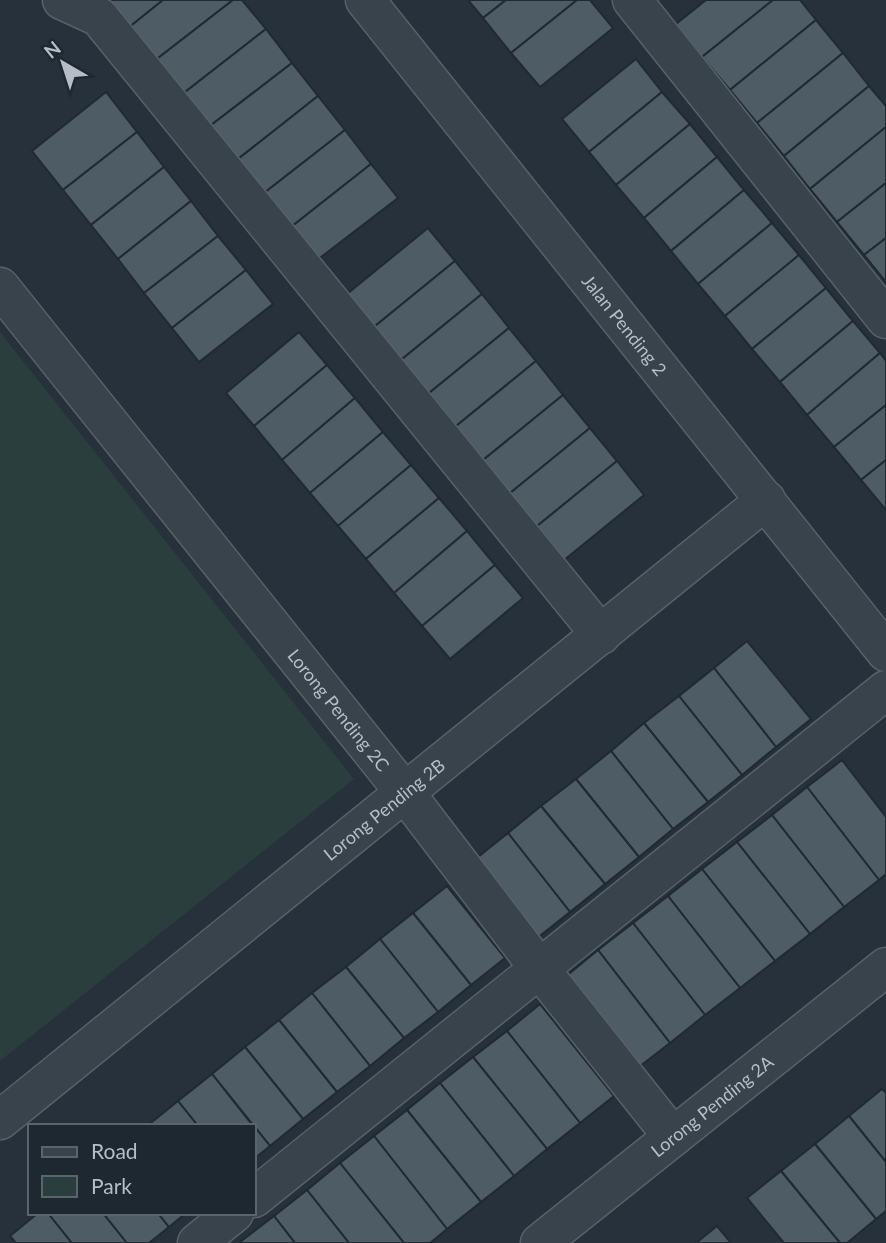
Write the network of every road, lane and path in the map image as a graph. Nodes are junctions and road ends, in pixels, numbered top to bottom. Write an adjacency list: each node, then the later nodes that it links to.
1 (62, 0): 7 (street)
2 (365, 0): 6 (street, Jalan Pending 2)
3 (632, 0): 5 (street)
4 (0, 287): 10 (street, Lorong Pending 2C)
5 (886, 319)
6 (766, 500): 7 (street, Lorong Pending 2B); 8 (street, Jalan Pending 2)
7 (601, 635): 10 (street, Lorong Pending 2B)
8 (886, 652)
9 (886, 690): 12 (street)
10 (405, 793): 12 (street, Lorong Pending 2C); 13 (street, Lorong Pending 2B)
11 (886, 967): 14 (street, Lorong Pending 2A)
12 (539, 968): 14 (street, Lorong Pending 2C); 15 (street)
13 (0, 1120)
14 (673, 1137): 18 (street, Lorong Pending 2A)
15 (256, 1196)
16 (232, 1215): 17 (street)
17 (197, 1243)
18 (540, 1243)

